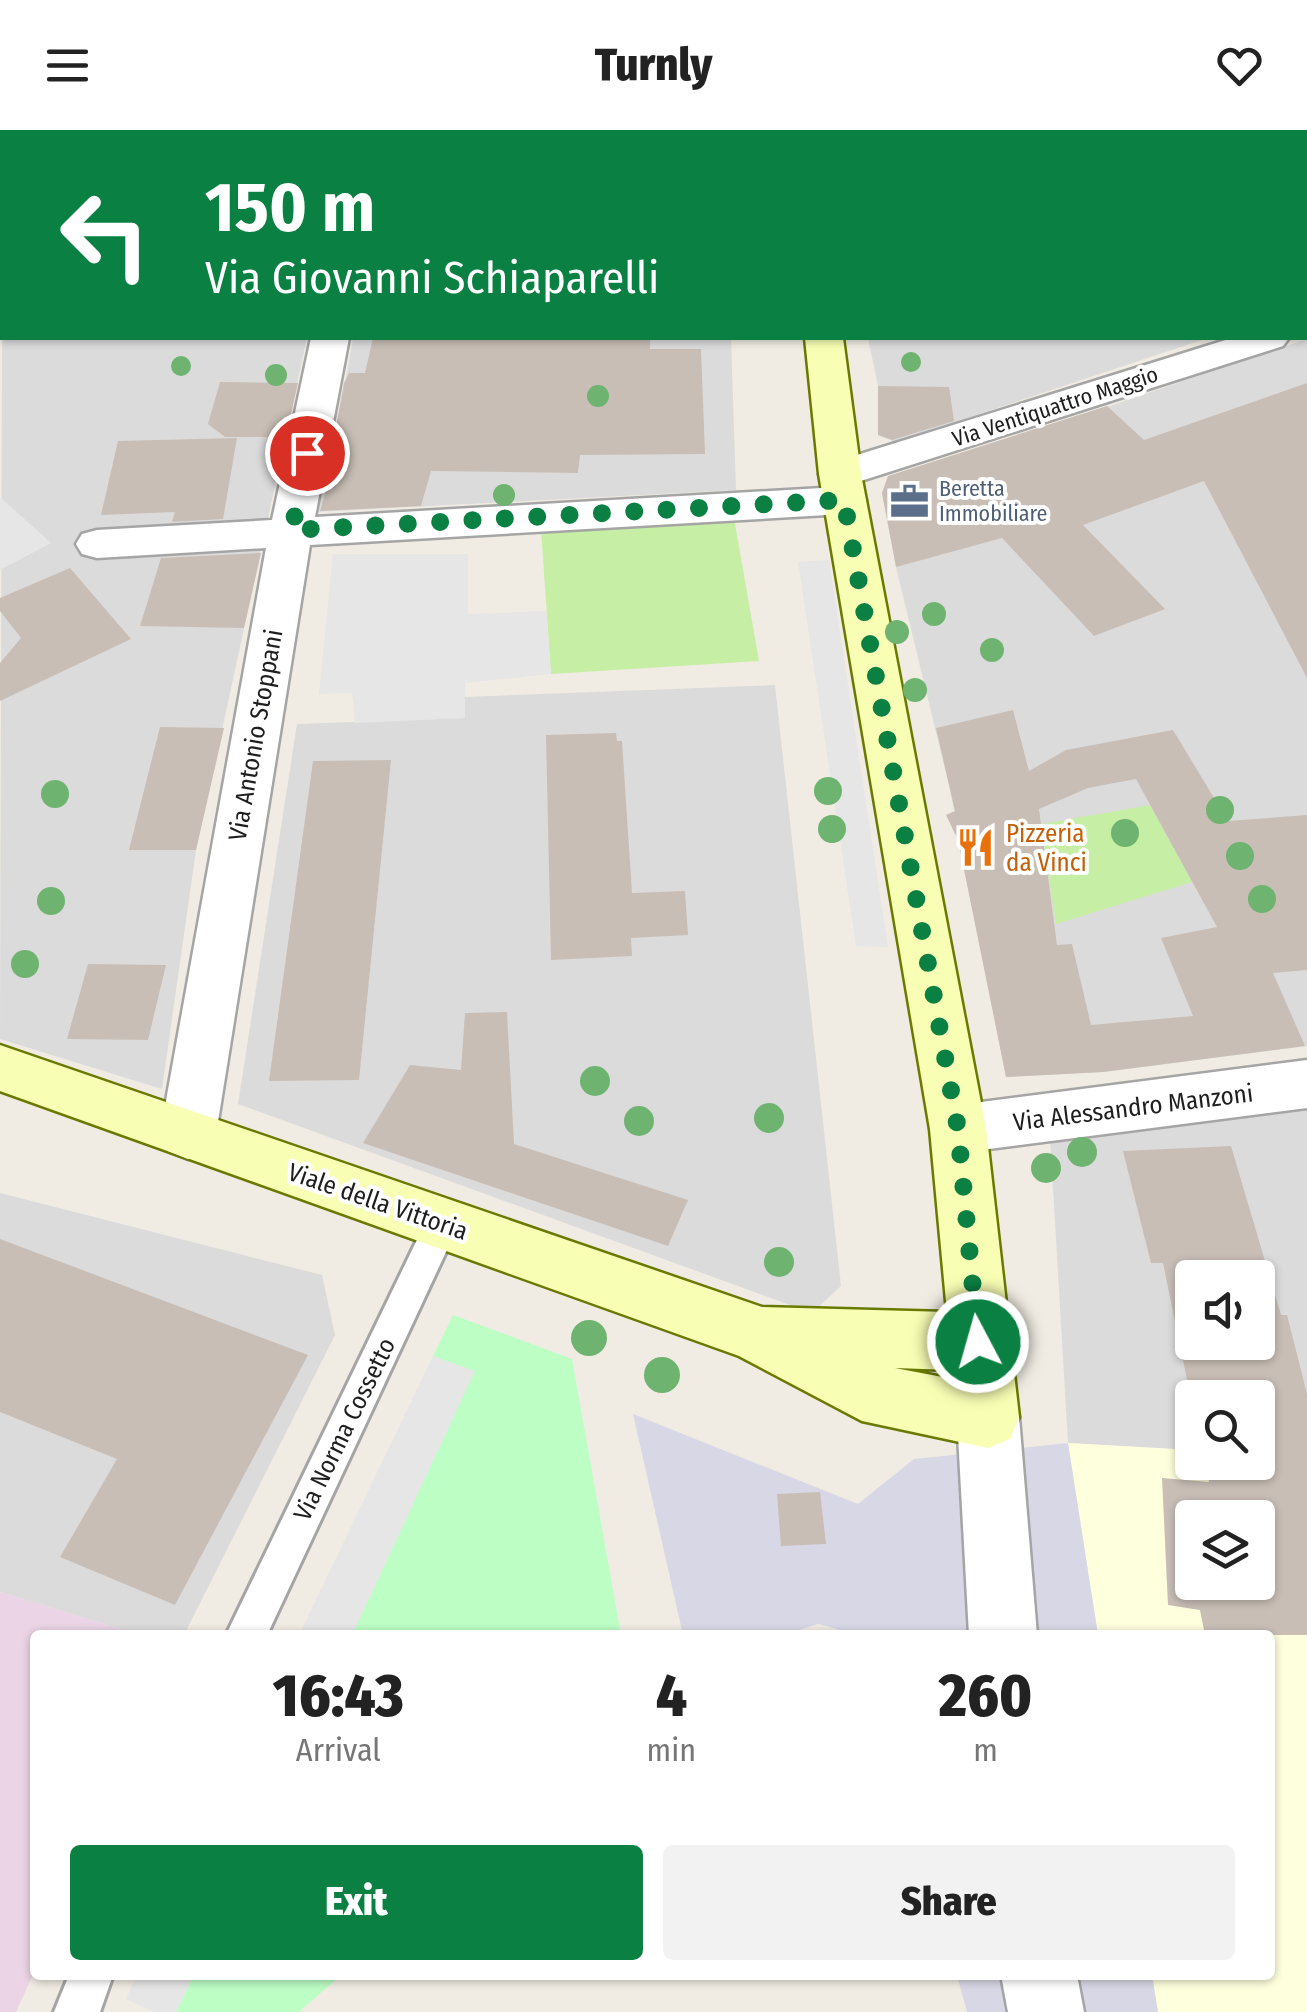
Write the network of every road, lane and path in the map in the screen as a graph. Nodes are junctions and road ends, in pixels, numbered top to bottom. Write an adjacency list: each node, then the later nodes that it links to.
1 (330, 340): 5 (street, Via Antonio Stoppani)
2 (824, 340): 4 (street)
3 (1264, 340): 4 (street, Via Ventiquattro Maggio)
4 (842, 487): 5 (street, Via Ventiquattro Maggio); 9 (street)
5 (292, 530): 6 (street, Via Ventiquattro Maggio); 10 (street, Via Antonio Stoppani)
6 (98, 544)
7 (0, 1068): 10 (street, Viale della Vittoria)
8 (1307, 1084): 9 (street, Via Alessandro Manzoni)
9 (958, 1129): 13 (street)
10 (188, 1134): 11 (street, Viale della Vittoria)
11 (442, 1224): 12 (street, Viale della Vittoria); 15 (lane, Via Norma Cossetto)
12 (757, 1334): 13 (street, Viale della Vittoria); 14 (street, Viale della Vittoria)
13 (978, 1342): 14 (street)
14 (988, 1417): 16 (street)
15 (248, 1630)
16 (1003, 1630)
17 (89, 1980): 19 (lane)
18 (1040, 1980): 20 (street)
19 (77, 2012)
20 (1046, 2012)

